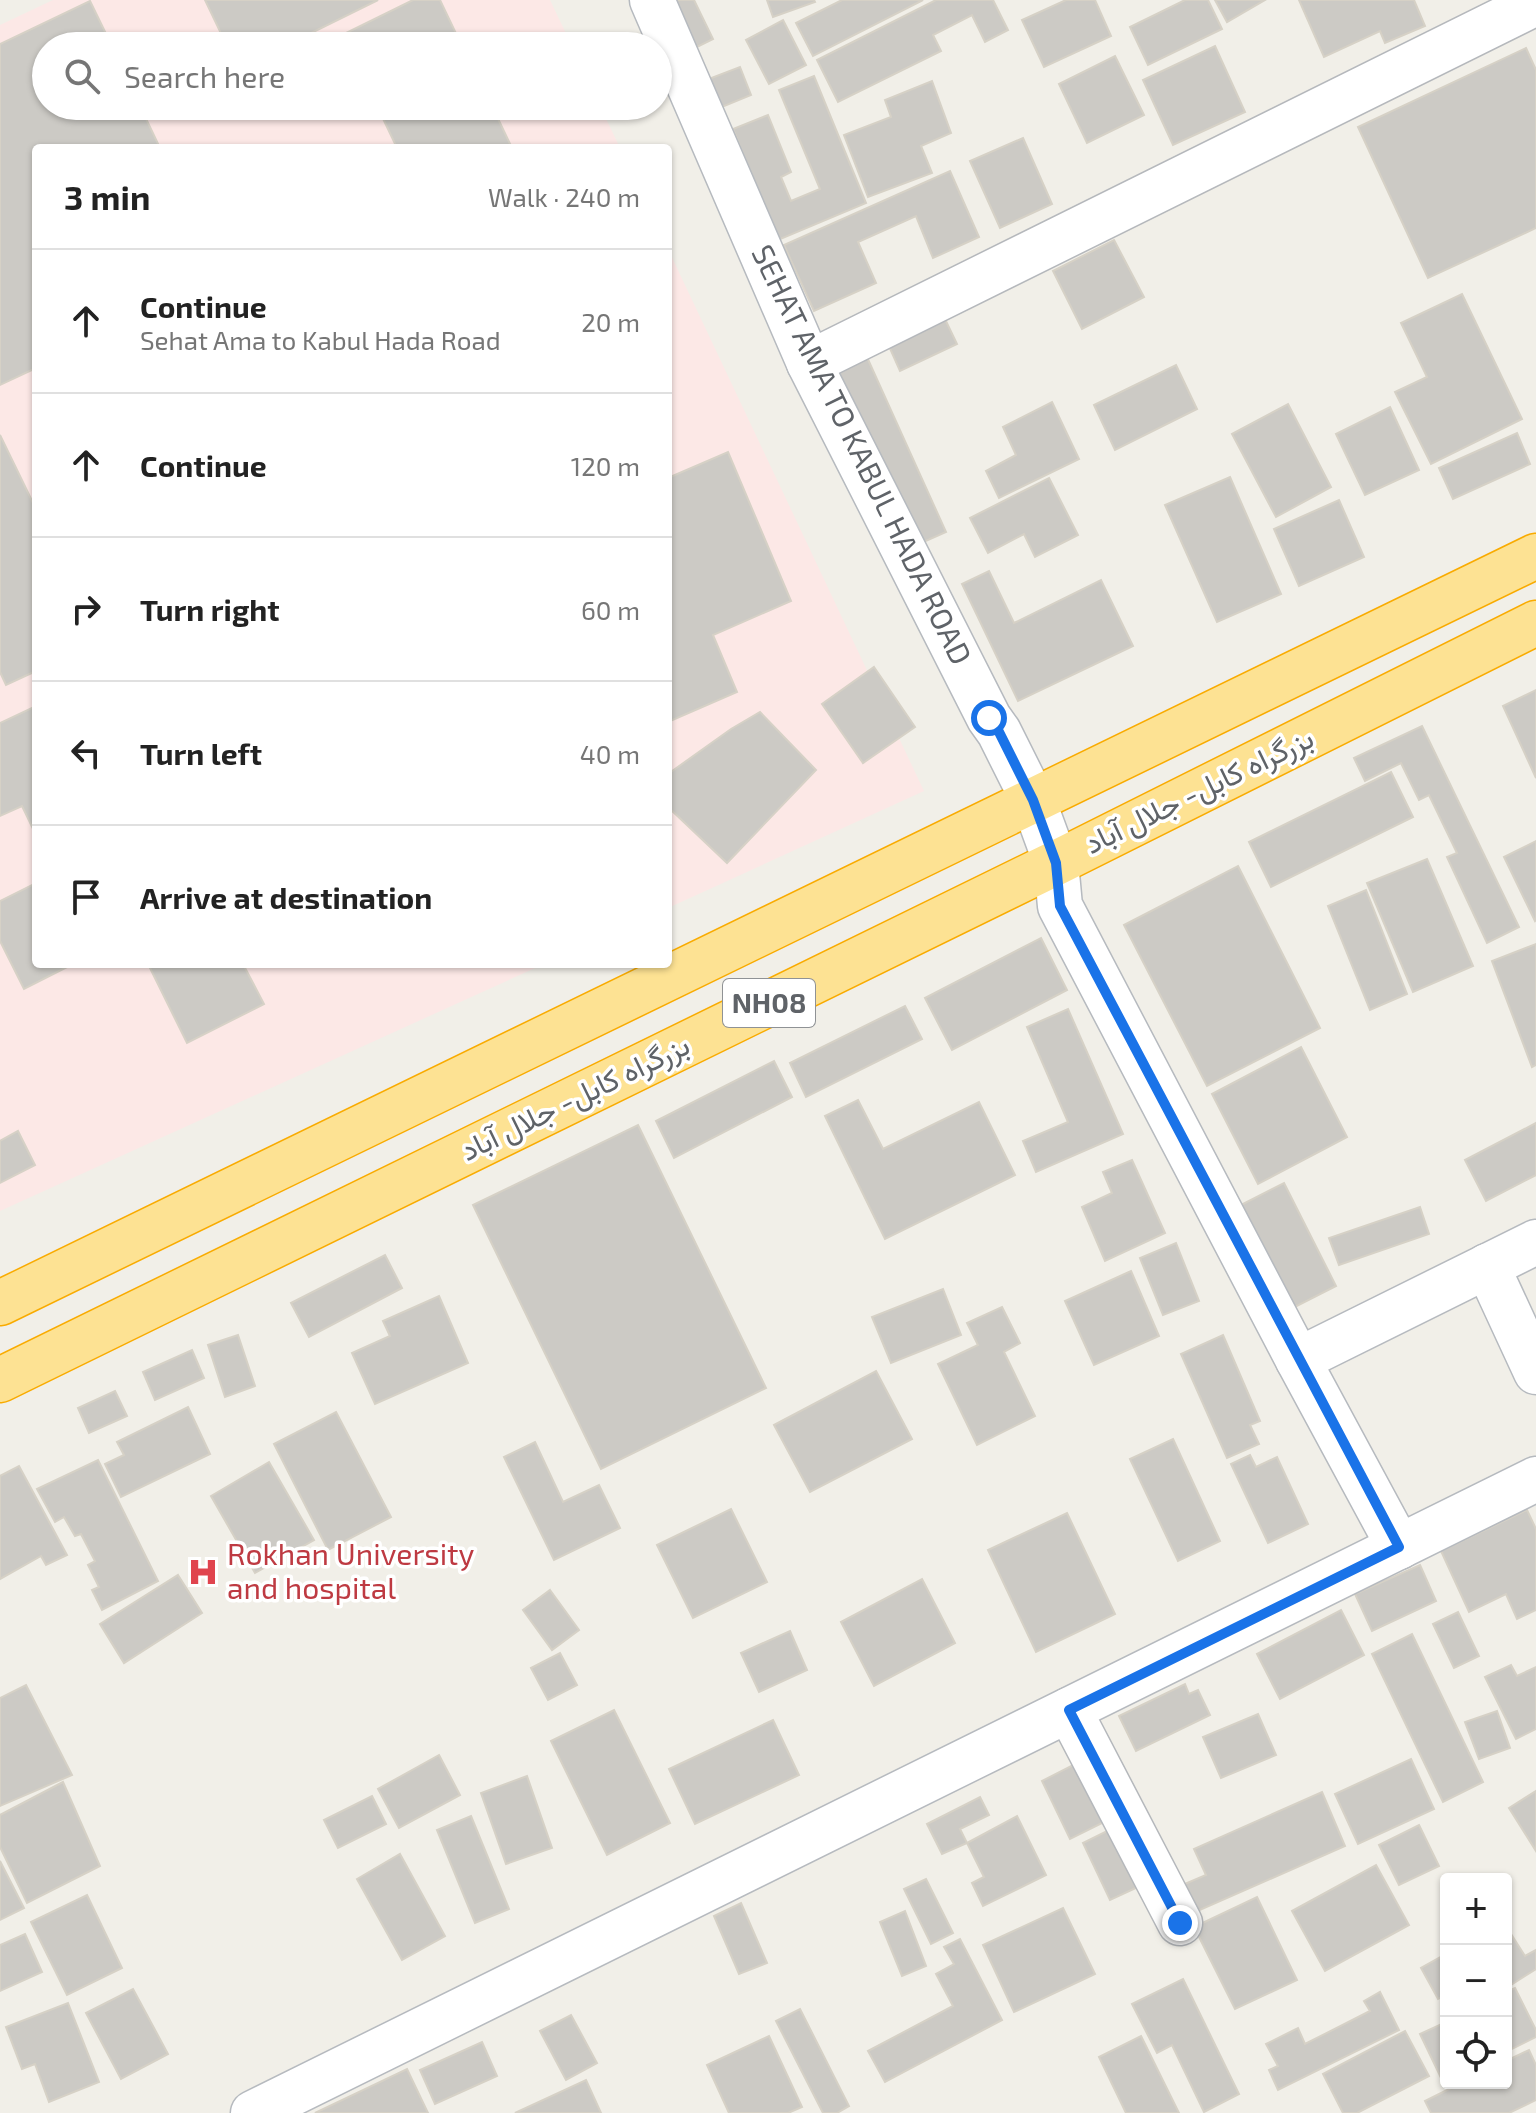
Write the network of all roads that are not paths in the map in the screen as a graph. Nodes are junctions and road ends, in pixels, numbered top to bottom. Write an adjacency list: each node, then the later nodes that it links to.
1 (652, 0): 3 (street, SEHAT AMA TO KABUL HADA ROAD)
2 (1536, 3): 5 (street)
3 (666, 32)
4 (672, 46): 5 (street, SEHAT AMA TO KABUL HADA ROAD)
5 (809, 363): 8 (street, SEHAT AMA TO KABUL HADA ROAD)
6 (1536, 556): 8 (highway, NH08)
7 (1536, 623): 9 (highway, بزرگراه کابل- جلال آباد / NH08)
8 (1033, 800): 9 (street, SEHAT AMA TO KABUL HADA ROAD); 12 (highway, NH08)
9 (1056, 863): 13 (street, SEHAT AMA TO KABUL HADA ROAD); 15 (highway, بزرگراه کابل- جلال آباد / NH08)
10 (1536, 1242): 11 (street)
11 (1487, 1266): 13 (street); 14 (street)
12 (0, 1303)
13 (1298, 1360): 17 (street, SEHAT AMA TO KABUL HADA ROAD)
14 (1536, 1372)
15 (0, 1380)
16 (1536, 1479): 17 (street)
17 (1399, 1547): 18 (street)
18 (1069, 1710): 19 (street); 20 (street)
19 (1180, 1923)
20 (253, 2113)

